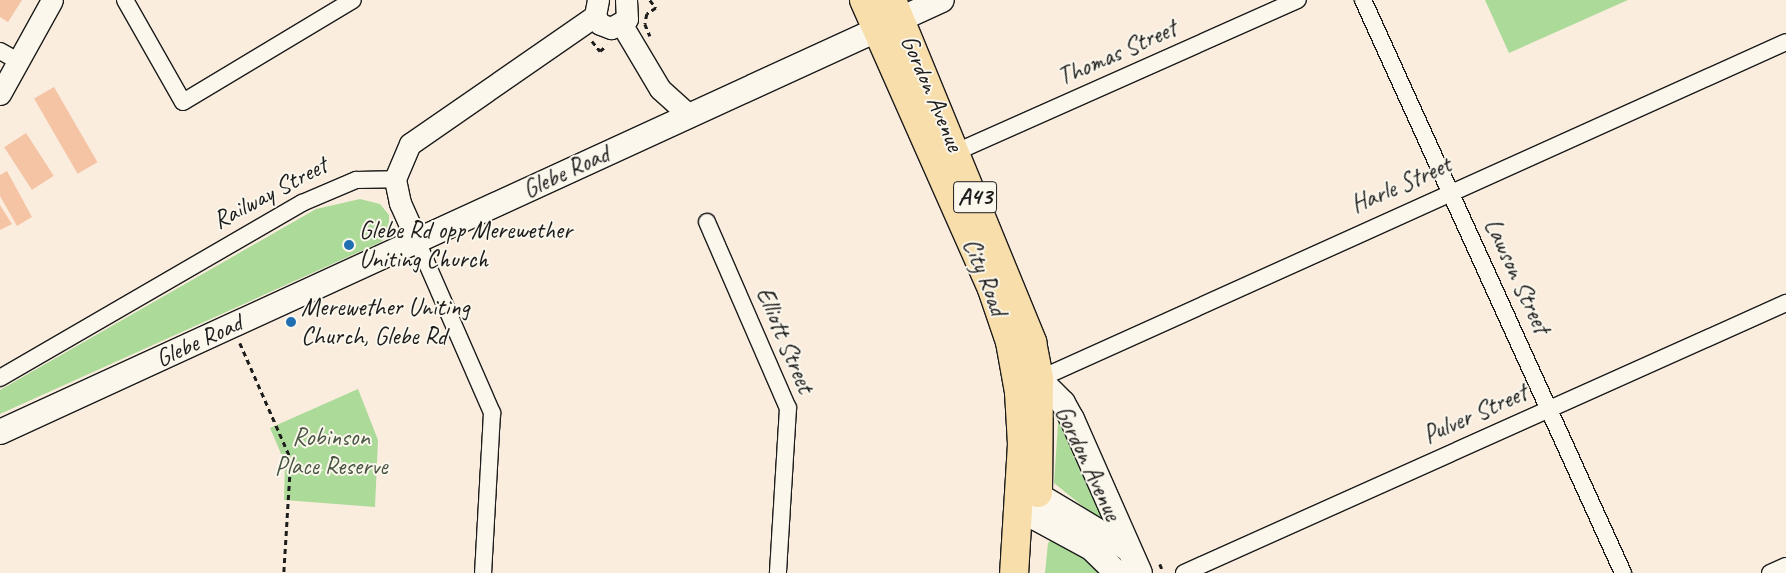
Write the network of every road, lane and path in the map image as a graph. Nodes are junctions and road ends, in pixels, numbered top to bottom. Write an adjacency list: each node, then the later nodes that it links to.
1 (52, 0): 19 (street)
2 (125, 0): 3 (street)
3 (353, 0)
4 (626, 0): 13 (street)
5 (650, 0): 15 (path)
6 (864, 0): 14 (highway, City Road / A43)
7 (942, 0): 12 (main road, Glebe Road)
8 (1298, 0): 10 (street, Thomas Street)
9 (1363, 0): 24 (street, Lawson Street)
10 (1278, 4): 22 (street, Thomas Street)
11 (597, 8): 13 (street); 23 (street)
12 (897, 10): 14 (main road, Glebe Road); 22 (highway, Gordon Avenue / A43)
13 (622, 24): 21 (street)
14 (876, 30): 21 (main road, Glebe Road); 33 (highway, City Road / A43)
15 (651, 36)
16 (591, 39): 18 (path)
17 (1786, 42): 24 (street, Harle Street)
18 (615, 50)
19 (9, 56): 20 (street)
20 (0, 94)
21 (690, 116): 26 (main road, Glebe Road)
22 (956, 152): 30 (highway, Gordon Avenue / A43)
23 (396, 178): 26 (street); 29 (street, Railway Street)
24 (1450, 191): 30 (street, Harle Street); 31 (street, Lawson Street)
25 (707, 222): 39 (street, Elliott Street)
26 (417, 241): 32 (main road, Glebe Road); 38 (street)
27 (1786, 303): 31 (street, Pulver Street)
28 (240, 342): 37 (path)
29 (0, 378)
30 (1039, 379): 33 (highway, A43); 34 (main road, Gordon Avenue)
31 (1550, 408): 43 (street, Pulver Street); 44 (street, Lawson Street)
32 (0, 432)
33 (1031, 505): 34 (main road, Gordon Avenue); 40 (highway, City Road / A43); 41 (highway, A43); 42 (main road, Gordon Avenue)
34 (1128, 548): 36 (main road, Gordon Avenue)
35 (1786, 566): 45 (street)
36 (1154, 569)
37 (284, 573)
38 (483, 573)
39 (778, 573)
40 (1014, 573)
41 (1031, 573)
42 (1117, 573)
43 (1184, 573)
44 (1623, 573)
45 (1770, 573)

